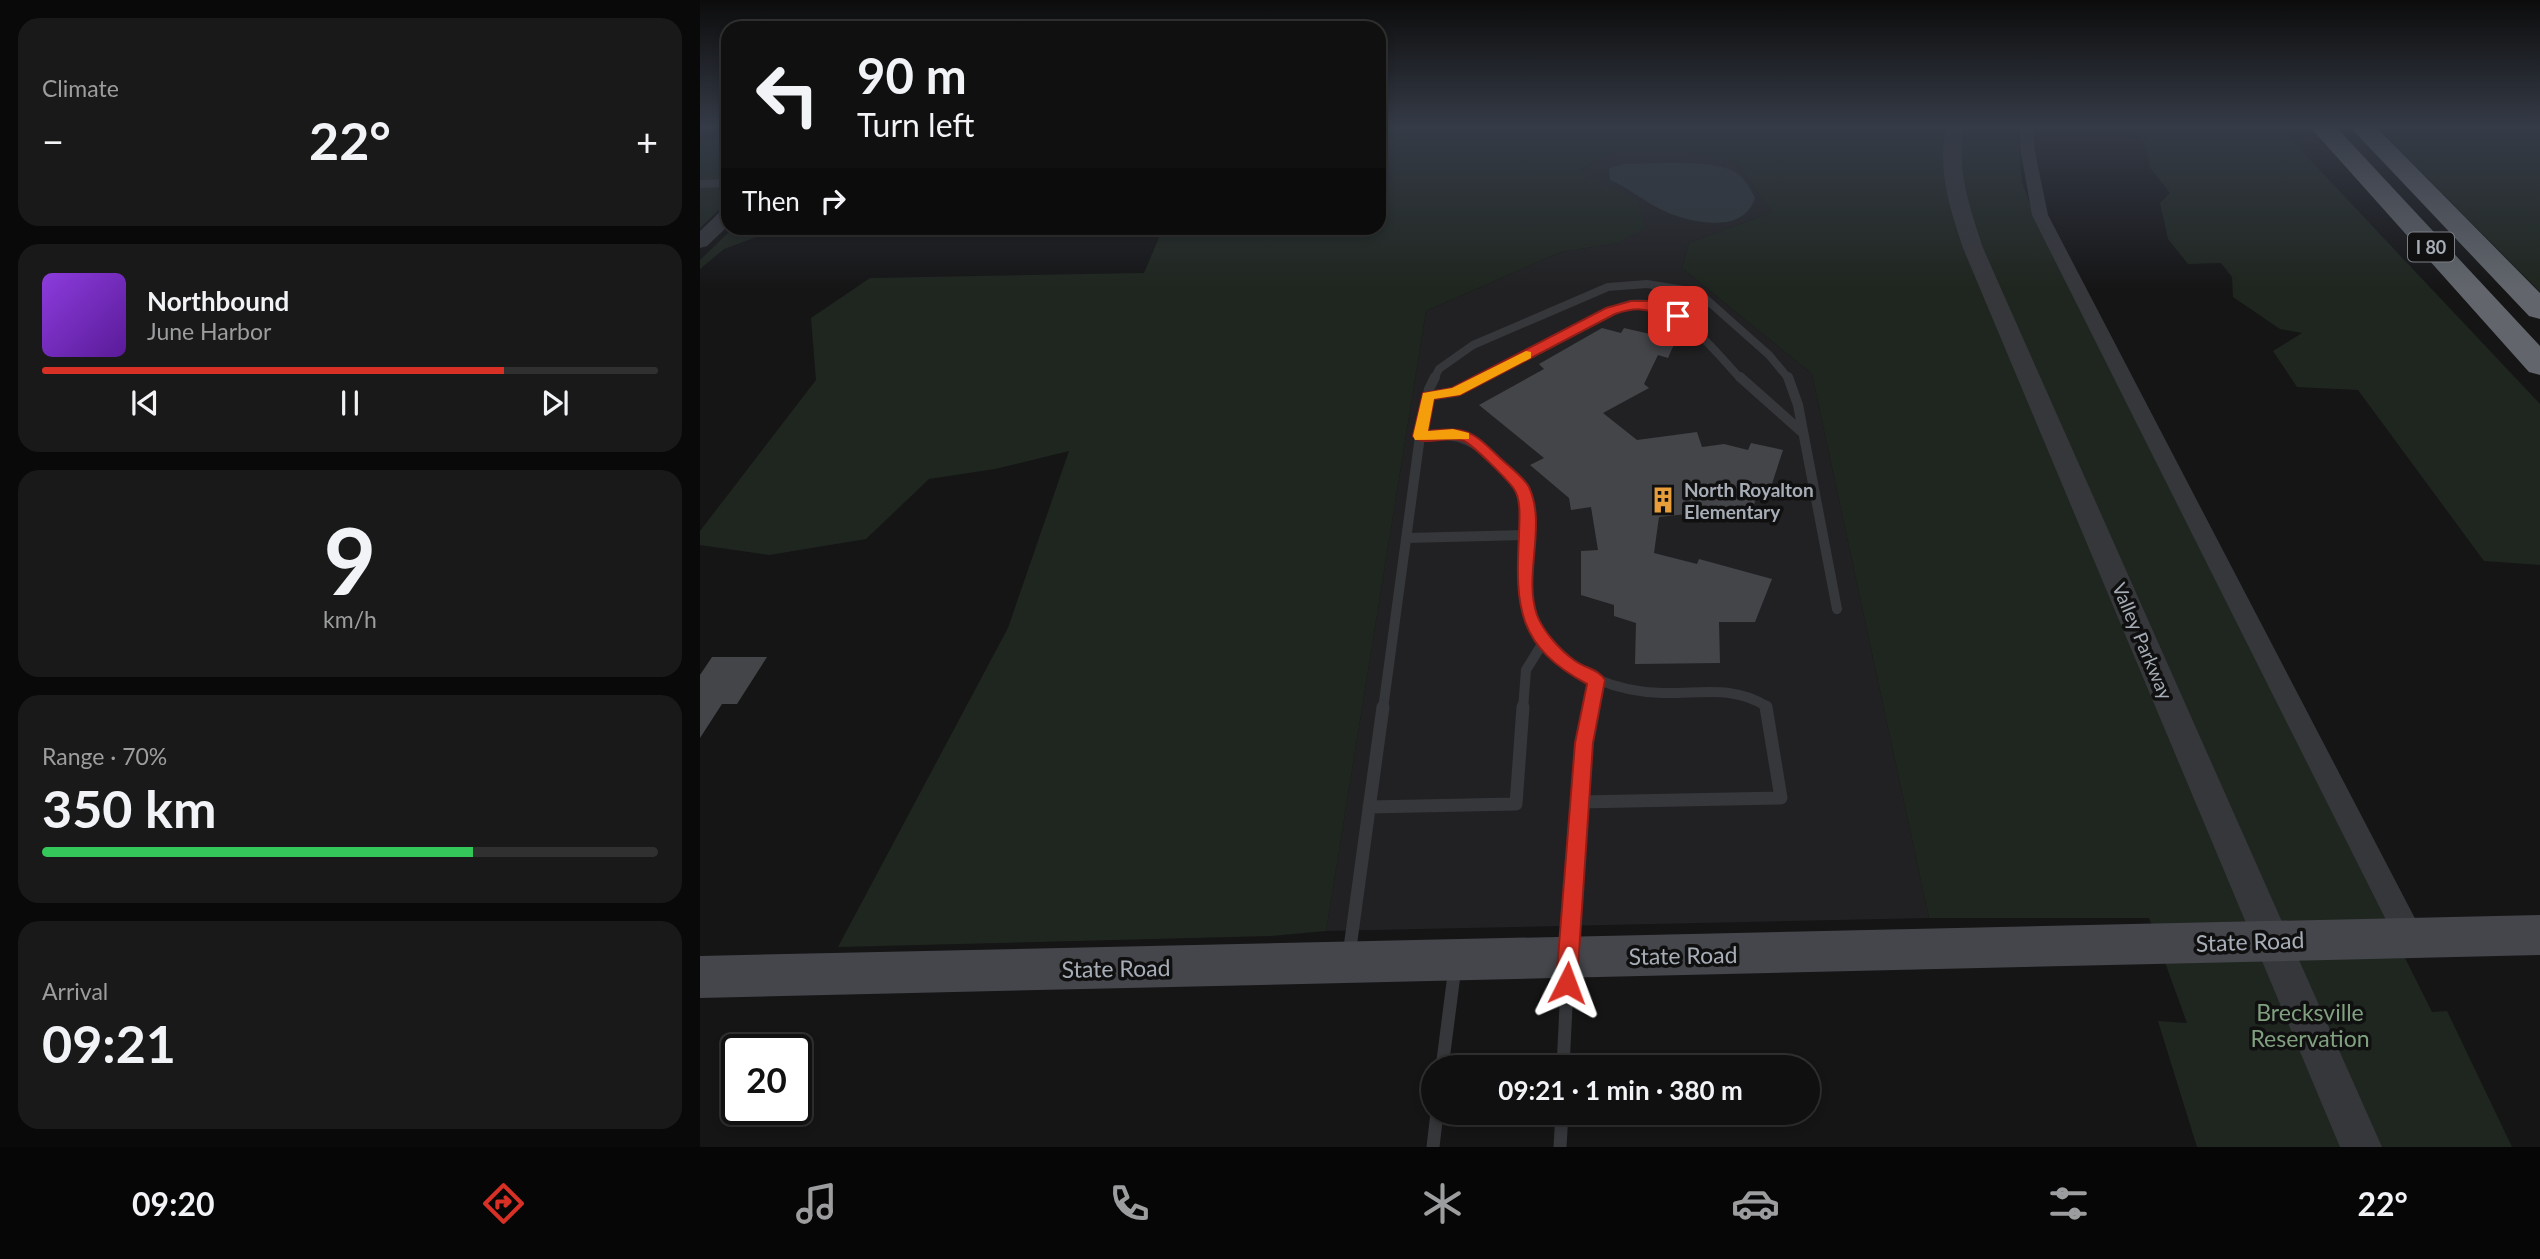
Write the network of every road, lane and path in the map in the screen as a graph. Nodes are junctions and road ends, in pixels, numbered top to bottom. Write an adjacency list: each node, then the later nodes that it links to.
1 (1953, 182): 25 (street, Valley Parkway)
2 (2034, 182): 24 (street)
3 (2372, 182): 12 (highway, I 80)
4 (2415, 182): 11 (highway, I 80)
5 (721, 183): 6 (lane)
6 (700, 184)
7 (721, 222): 8 (street)
8 (700, 242)
9 (1635, 285): 10 (lane); 13 (lane); 14 (lane)
10 (1638, 304): 13 (lane); 14 (lane)
11 (2540, 310)
12 (2540, 365)
13 (1428, 396): 15 (lane)
14 (1803, 433): 18 (lane)
15 (1420, 436): 16 (lane); 17 (lane)
16 (1526, 535): 17 (lane); 19 (lane)
17 (1406, 538): 22 (lane)
18 (1837, 609)
19 (1544, 641): 20 (lane); 22 (lane)
20 (1596, 680): 21 (lane); 21 (lane)
21 (1580, 802): 26 (lane)
22 (1369, 807): 28 (lane)
23 (2540, 935): 24 (main road, State Road)
24 (2410, 938): 25 (main road, State Road)
25 (2272, 941): 26 (main road, State Road); 36 (street, Valley Parkway)
26 (1568, 958): 27 (main road, State Road); 31 (lane)
27 (1455, 961): 28 (main road, State Road); 30 (lane)
28 (1348, 963): 29 (main road, State Road)
29 (700, 977)
30 (1444, 1055)
31 (1564, 1055)
32 (1436, 1125): 34 (lane)
33 (1561, 1125): 35 (lane)
34 (1433, 1147)
35 (1560, 1147)
36 (2361, 1147)

